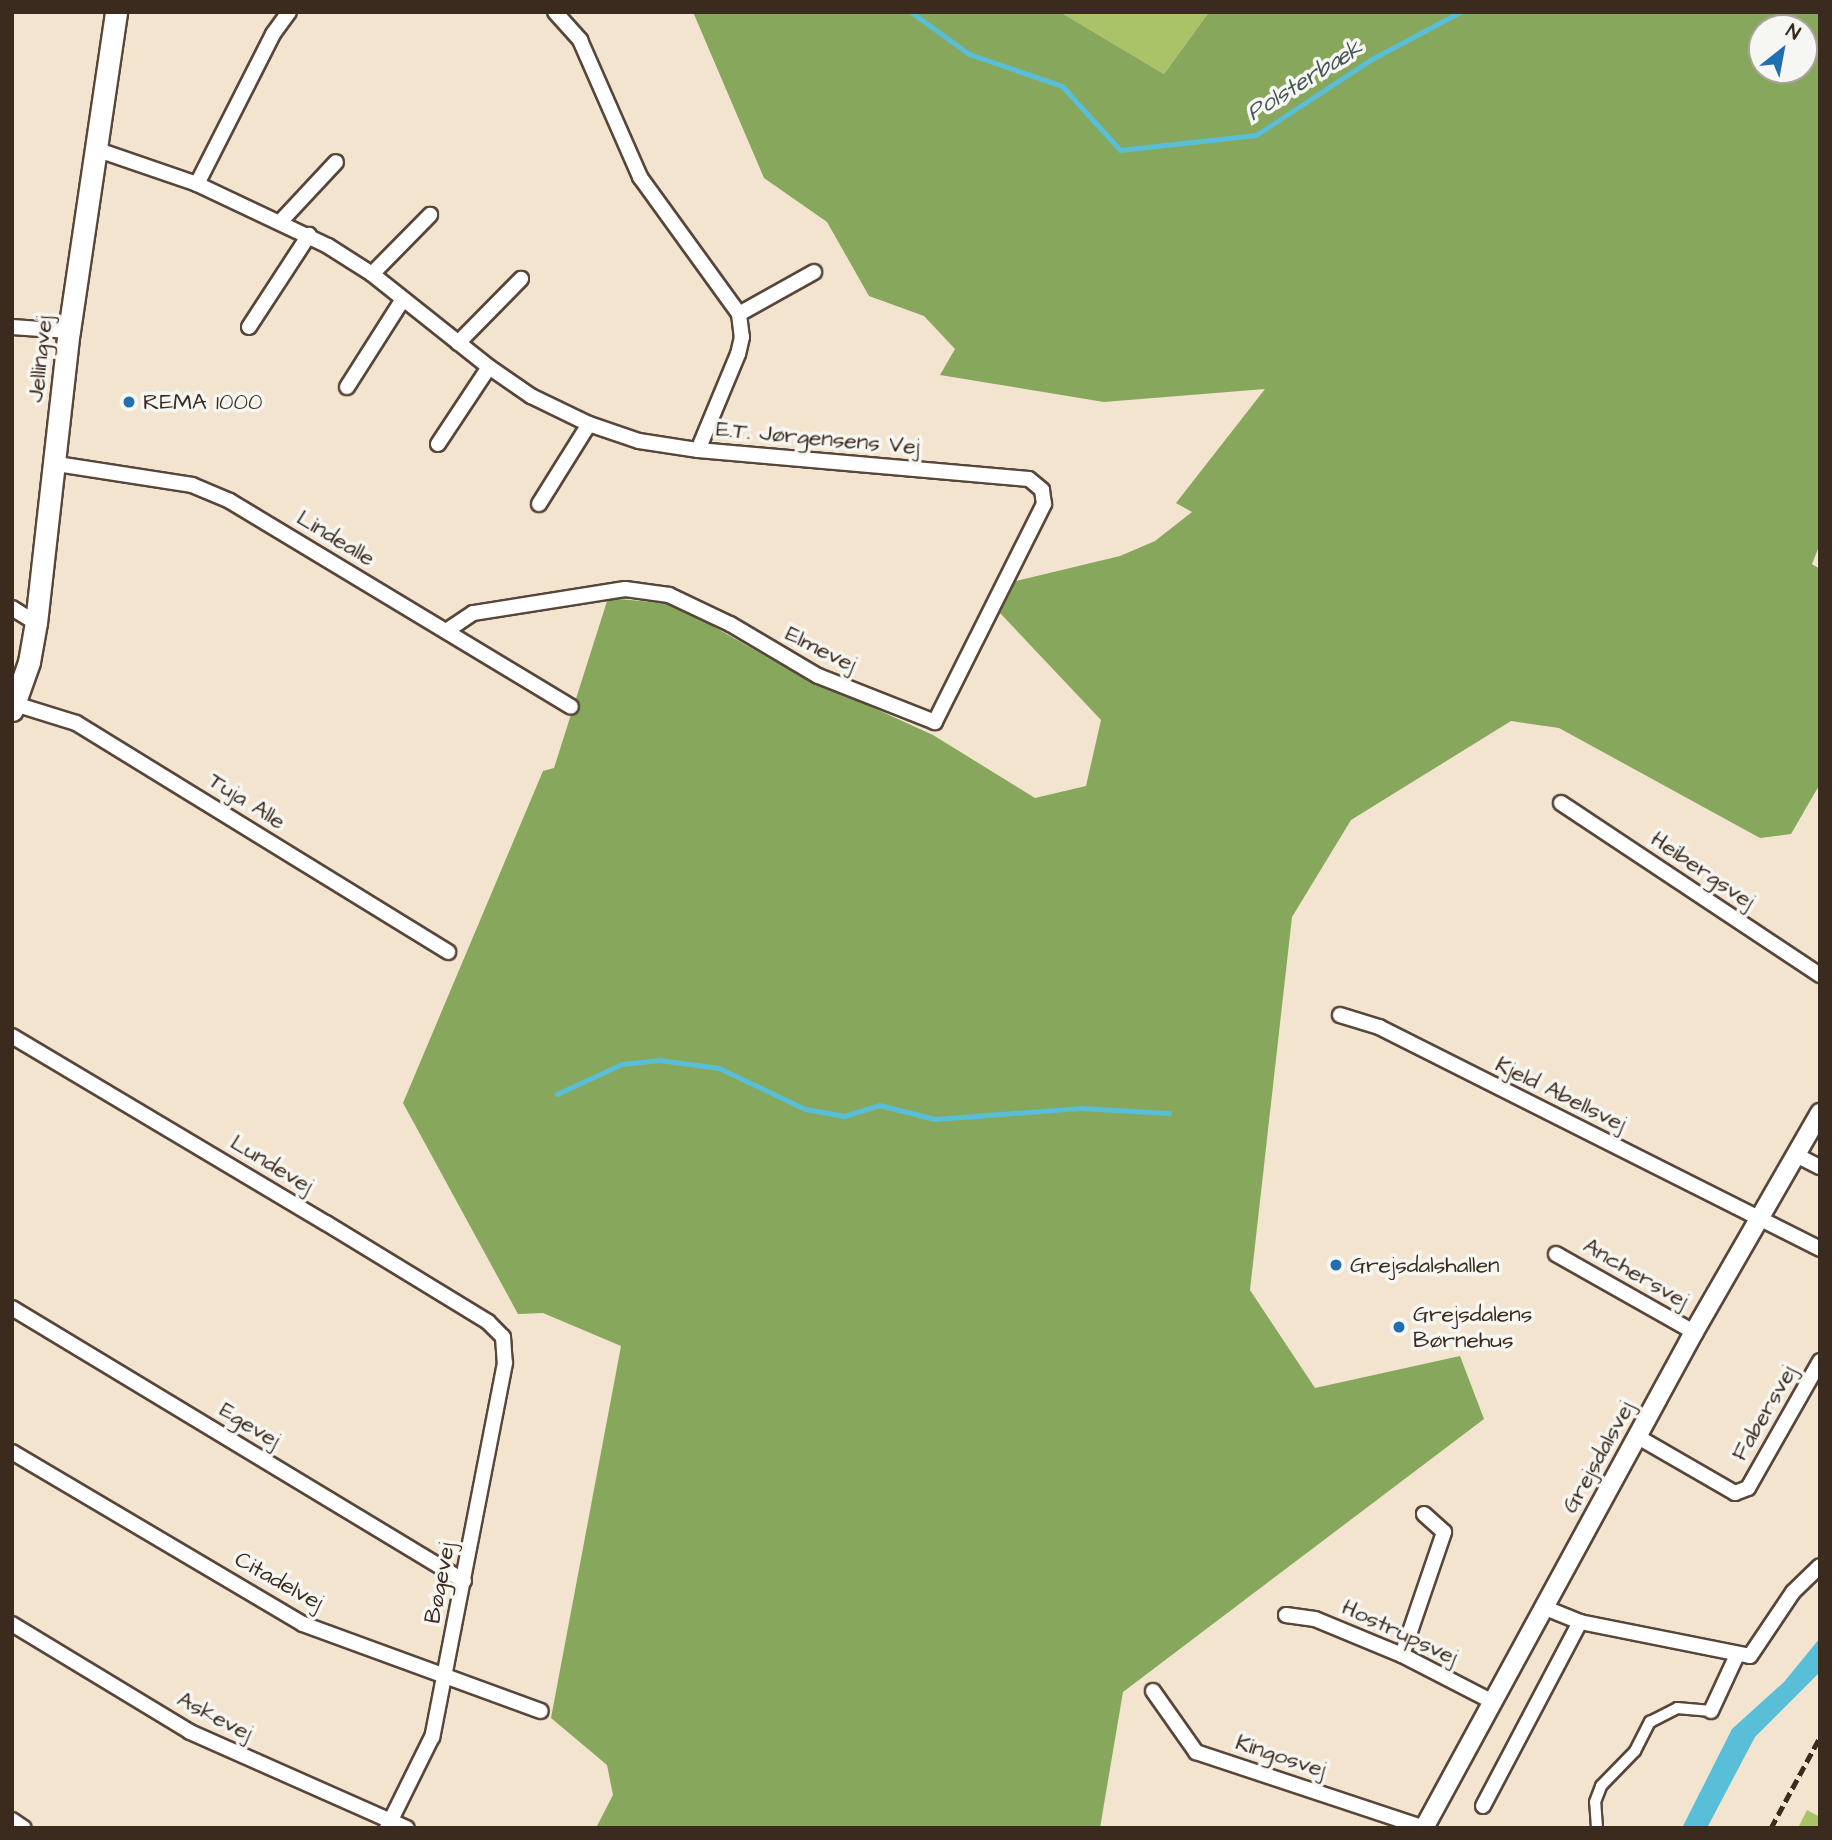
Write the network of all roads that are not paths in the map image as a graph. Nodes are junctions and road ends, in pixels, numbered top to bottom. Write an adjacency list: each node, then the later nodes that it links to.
1 (116, 12): 4 (main road, Jellingvej)
2 (289, 12): 6 (street)
3 (555, 12): 14 (street)
4 (95, 149): 6 (street, E.T. Jørgensens Vej); 17 (main road, Jellingvej)
5 (336, 162): 8 (street)
6 (197, 184): 8 (street, E.T. Jørgensens Vej)
7 (430, 215): 11 (street)
8 (282, 220): 9 (street, E.T. Jørgensens Vej)
9 (309, 235): 11 (street, E.T. Jørgensens Vej); 16 (street)
10 (814, 272): 14 (street)
11 (372, 274): 13 (street, E.T. Jørgensens Vej)
12 (521, 279): 18 (street)
13 (403, 299): 18 (street, E.T. Jørgensens Vej); 20 (street)
14 (739, 314): 23 (street)
15 (12, 327): 17 (street)
16 (249, 327)
17 (69, 331): 24 (main road, Jellingvej)
18 (458, 343): 19 (street, E.T. Jørgensens Vej)
19 (489, 367): 21 (street, E.T. Jørgensens Vej); 22 (street)
20 (347, 387)
21 (589, 424): 23 (street, E.T. Jørgensens Vej); 26 (street)
22 (438, 444)
23 (698, 450): 25 (street, E.T. Jørgensens Vej)
24 (57, 464): 28 (main road, Jellingvej); 29 (street, Lindealle)
25 (1042, 490): 29 (street, Elmevej)
26 (539, 504)
27 (12, 608): 28 (street)
28 (36, 623): 30 (main road, Jellingvej)
29 (446, 631): 31 (street, Lindealle)
30 (13, 707): 33 (street, Tuja Alle)
31 (570, 707)
32 (1561, 803): 34 (street, Heibergsvej)
33 (448, 952)
34 (1820, 975)
35 (1340, 1015): 40 (street, Kjeld Abellsvej)
36 (12, 1036): 45 (street, Lundevej)
37 (1820, 1113): 38 (street, Grejsdalsvej)
38 (1796, 1155): 39 (street); 40 (street, Grejsdalsvej)
39 (1820, 1167)
40 (1760, 1218): 41 (street, Kjeld Abellsvej); 44 (street, Grejsdalsvej)
41 (1820, 1249)
42 (1556, 1254): 44 (street, Anchersvej)
43 (12, 1308): 51 (street, Egevej)
44 (1694, 1332): 47 (street, Grejsdalsvej)
45 (503, 1337): 51 (street, Bøgevej)
46 (1820, 1361): 47 (street, Fabersvej)
47 (1638, 1437): 52 (street, Grejsdalsvej)
48 (12, 1452): 58 (street, Citadelvej)
49 (1424, 1514): 56 (street)
50 (1820, 1566): 57 (street)
51 (464, 1581): 58 (street, Bøgevej)
52 (1543, 1606): 54 (street); 60 (street, Grejsdalsvej)
53 (1286, 1615): 56 (street, Hostrupsvej)
54 (1580, 1622): 57 (street); 63 (street)
55 (12, 1624): 65 (street, Askevej)
56 (1402, 1655): 60 (street, Hostrupsvej)
57 (1737, 1655): 62 (street)
58 (445, 1675): 61 (street, Citadelvej); 65 (street, Bøgevej)
59 (1153, 1691): 68 (street, Kingosvej)
60 (1492, 1701): 68 (street, Grejsdalsvej)
61 (541, 1711)
62 (1711, 1711): 69 (street)
63 (1483, 1806)
64 (12, 1820): 66 (street)
65 (389, 1824): 67 (street, Askevej)
66 (24, 1828)
67 (407, 1828)
68 (1424, 1828)
69 (1597, 1828)

